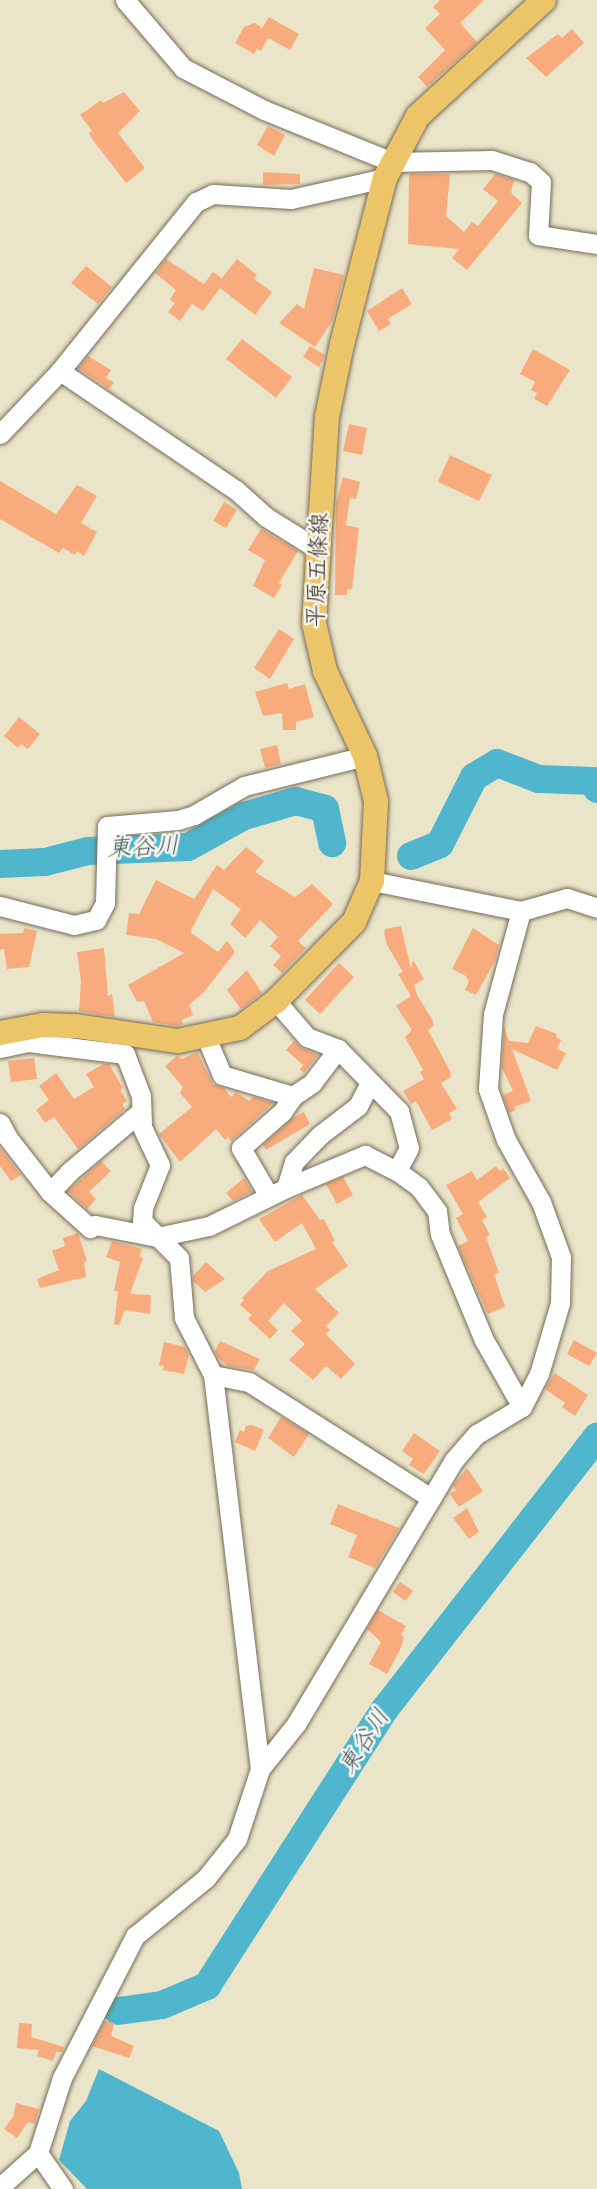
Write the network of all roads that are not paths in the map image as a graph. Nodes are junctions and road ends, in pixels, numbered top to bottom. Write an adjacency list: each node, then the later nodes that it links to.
1 (125, 0): 3 (street)
2 (544, 0): 3 (main road, 平原五條線)
3 (388, 170): 4 (street); 5 (street); 7 (main road, 平原五條線)
4 (597, 244)
5 (60, 371): 6 (street); 7 (street)
6 (0, 434)
7 (319, 550): 8 (main road, 平原五條線)
8 (365, 756): 9 (main road, 平原五條線); 10 (street)
9 (372, 881): 12 (street); 13 (main road, 平原五條線)
10 (0, 906)
11 (597, 908): 12 (street)
12 (522, 911): 28 (street)
13 (276, 1001): 16 (main road, 平原五條線); 18 (street)
14 (0, 1033): 15 (main road, 平原五條線)
15 (43, 1035): 16 (main road, 平原五條線); 17 (street); 21 (street)
16 (206, 1037): 20 (street)
17 (0, 1048)
18 (338, 1049): 19 (street); 20 (street)
19 (370, 1082): 23 (street); 25 (street)
20 (293, 1096): 25 (street)
21 (140, 1112): 24 (street); 26 (street)
22 (0, 1123): 24 (street)
23 (397, 1171): 25 (street); 28 (street)
24 (50, 1192): 26 (street)
25 (278, 1192): 26 (street)
26 (157, 1237): 27 (street)
27 (213, 1375): 29 (street); 30 (street)
28 (522, 1407): 29 (street)
29 (431, 1498): 30 (street)
30 (260, 1769): 31 (street)
31 (38, 2153): 32 (street); 33 (street)
32 (0, 2187)
33 (64, 2189)

